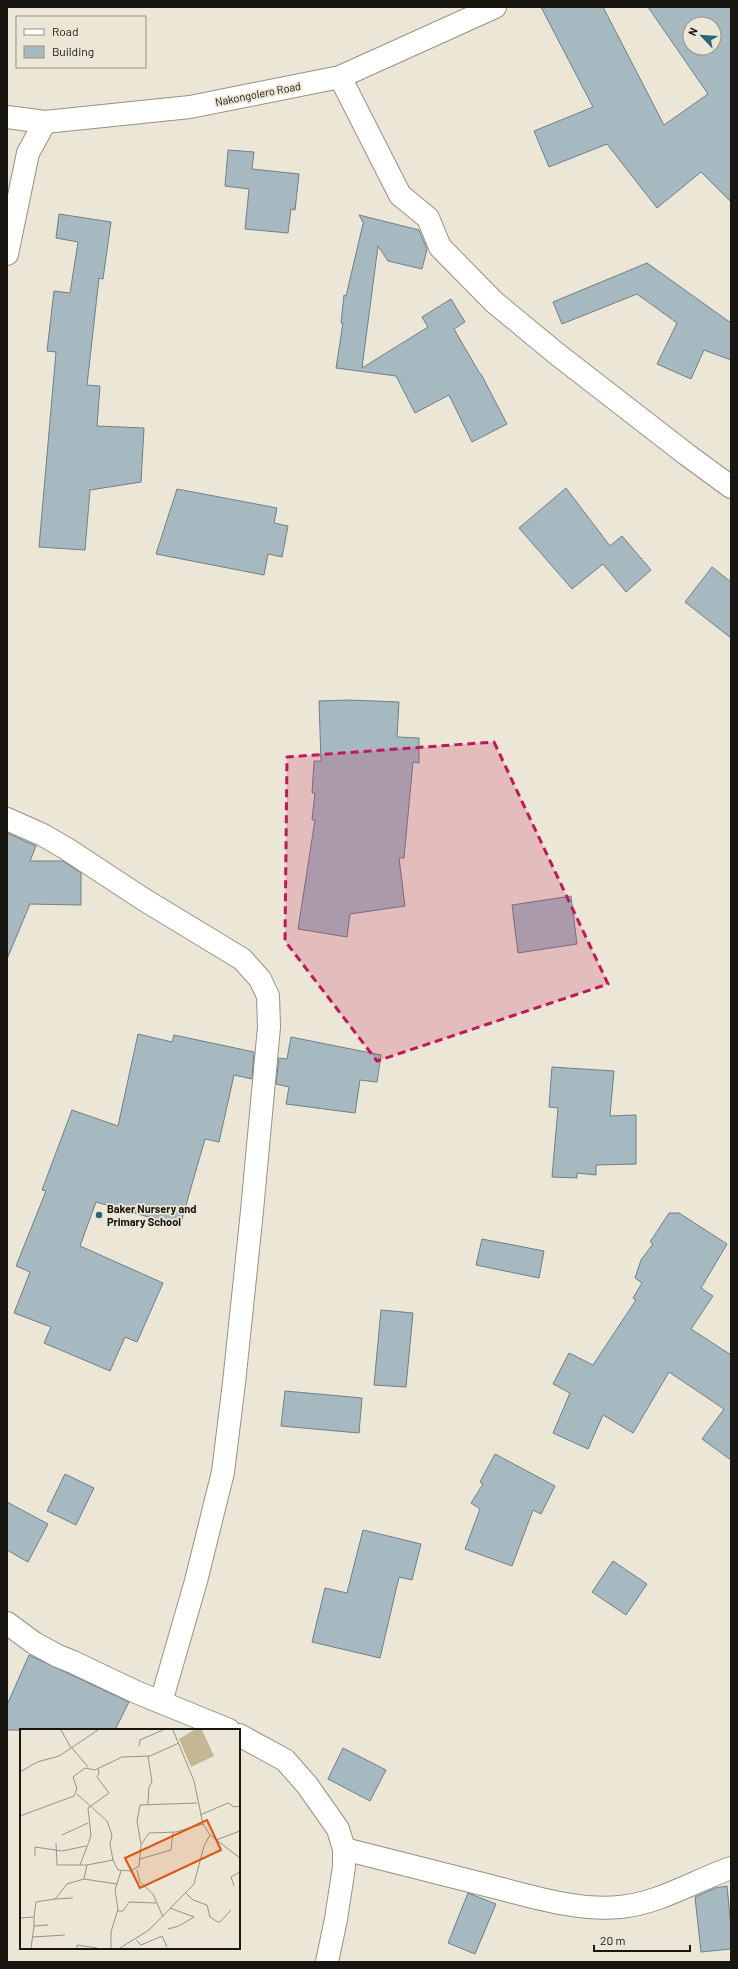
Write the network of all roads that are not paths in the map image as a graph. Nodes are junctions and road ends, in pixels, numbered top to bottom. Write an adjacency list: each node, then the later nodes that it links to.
1 (492, 8): 2 (street, Nakongolero Road)
2 (340, 77): 4 (street, Nakongolero Road); 6 (street)
3 (7, 117): 4 (street, Nakongolero Road)
4 (44, 122): 5 (street)
5 (7, 254)
6 (731, 487)
7 (7, 819): 9 (street)
8 (7, 1623): 9 (street)
9 (161, 1702): 10 (street)
10 (227, 1729)
11 (240, 1736): 12 (street)
12 (344, 1849): 13 (street); 14 (street)
13 (731, 1868)
14 (327, 1962)

